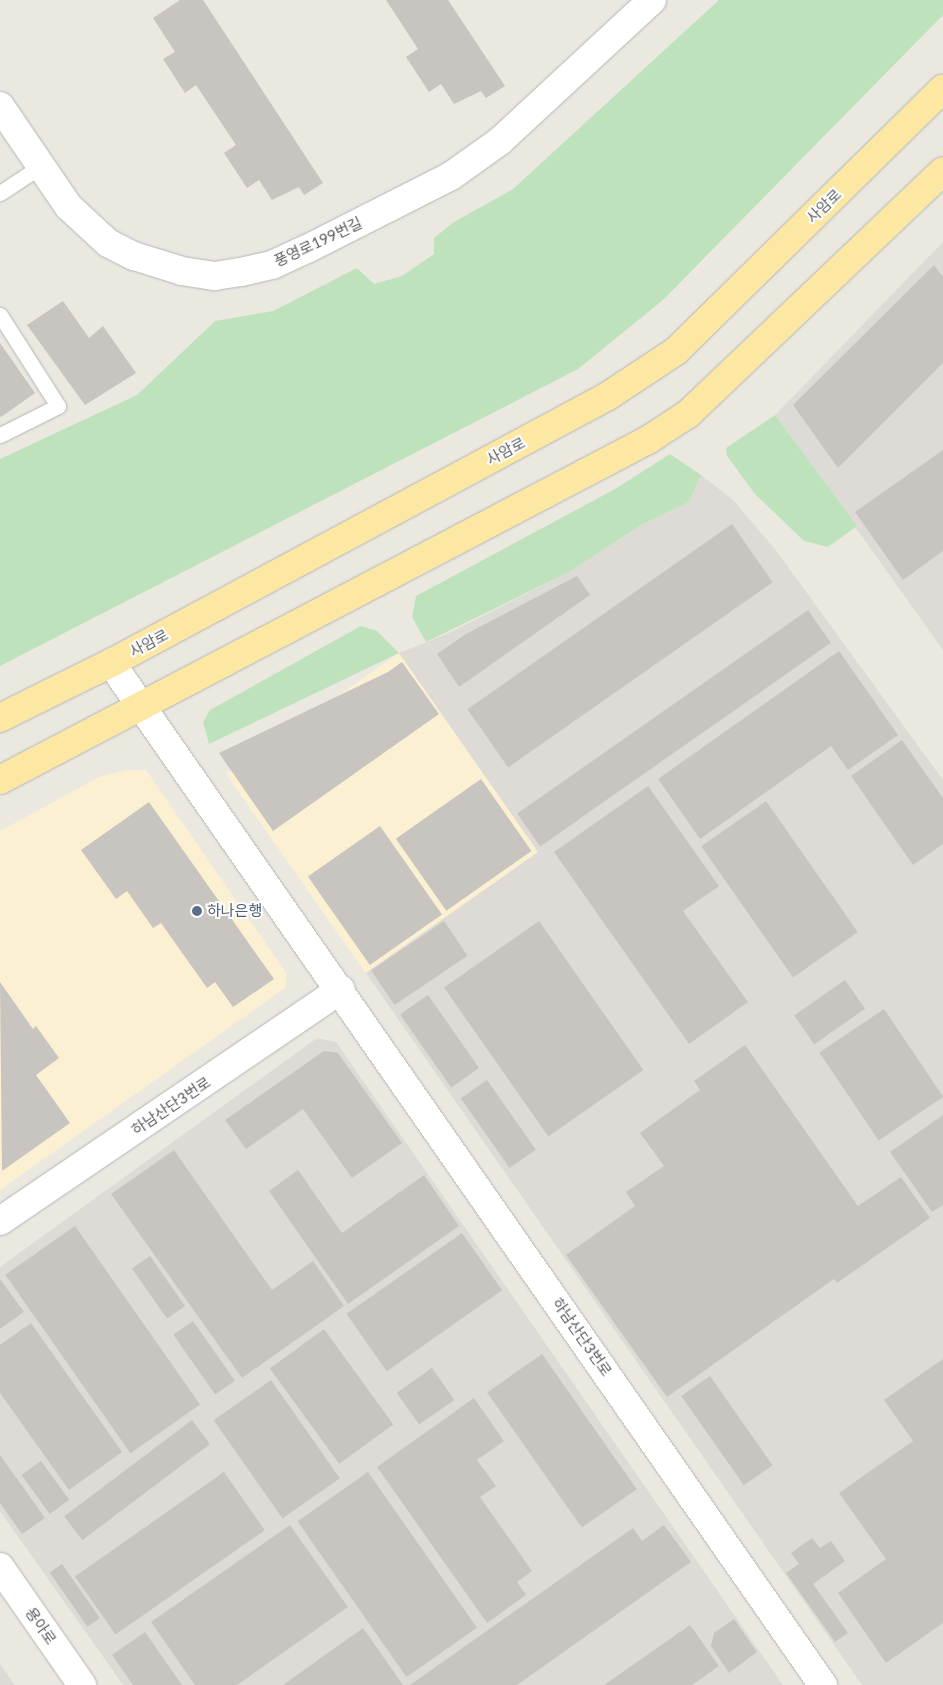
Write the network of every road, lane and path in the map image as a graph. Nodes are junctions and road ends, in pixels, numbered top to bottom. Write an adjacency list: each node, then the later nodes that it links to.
1 (652, 0): 4 (street, 풍영로199번길)
2 (943, 90): 9 (main road, 사암로)
3 (0, 106): 4 (street, 풍영로199번길)
4 (41, 166): 6 (lane)
5 (943, 171): 10 (main road)
6 (0, 193)
7 (0, 315): 8 (lane)
8 (0, 435)
9 (112, 663): 10 (street, 하남산단3번로); 11 (main road, 사암로)
10 (142, 708): 12 (main road); 13 (street, 하남산단3번로)
11 (0, 718)
12 (0, 780)
13 (341, 989): 14 (street, 하남산단3번로); 17 (street, 하남산단3번로)
14 (0, 1221)
15 (0, 1567): 16 (street, 용아로)
16 (82, 1685)
17 (823, 1685)

